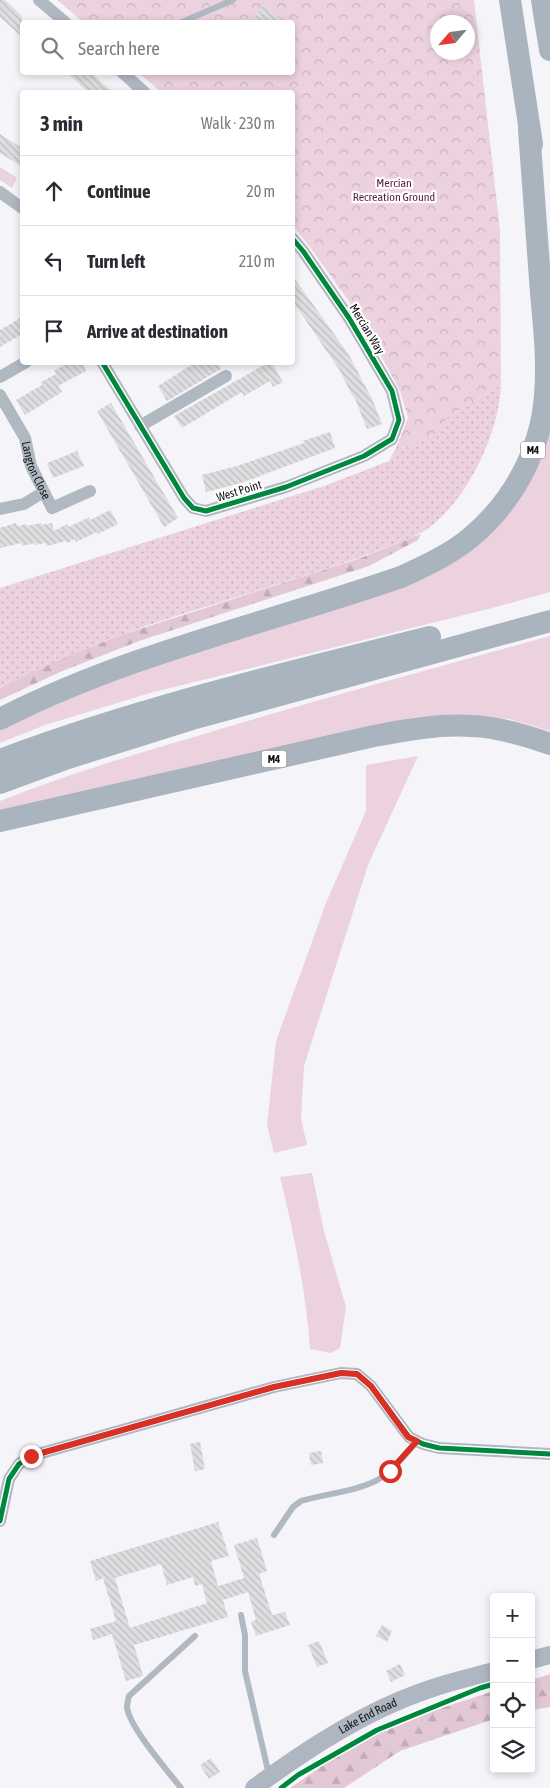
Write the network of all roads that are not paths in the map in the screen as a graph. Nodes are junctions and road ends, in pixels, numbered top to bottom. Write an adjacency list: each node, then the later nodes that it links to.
1 (39, 0): 5 (street)
2 (233, 0): 6 (lane)
3 (510, 0): 10 (highway, M4)
4 (542, 0): 7 (highway)
5 (63, 20)
6 (187, 20)
7 (550, 50)
8 (125, 75): 9 (street)
9 (142, 90)
10 (529, 130): 14 (highway, M4); 26 (highway, M4)
11 (0, 192): 12 (street)
12 (20, 207)
13 (295, 242): 21 (street, Mercian Way)
14 (550, 264)
15 (21, 365): 18 (street)
16 (104, 365): 20 (street, West Point)
17 (226, 376): 20 (street)
18 (0, 377)
19 (0, 395): 22 (street, Langton Close)
20 (140, 426): 21 (street, West Point)
21 (392, 439)
22 (90, 491)
23 (37, 496): 24 (street)
24 (0, 509)
25 (549, 614): 28 (highway); 29 (highway)
26 (0, 719)
27 (550, 744): 30 (highway, M4)
28 (0, 760)
29 (0, 783)
30 (0, 821)
31 (417, 1441): 32 (street); 33 (street); 34 (lane)
32 (550, 1454)
33 (0, 1521)
34 (274, 1535)
35 (241, 1615): 40 (lane)
36 (195, 1636): 41 (lane)
37 (550, 1655): 38 (main road)
38 (535, 1659)
39 (490, 1672): 40 (main road, Lake End Road)
40 (269, 1777): 42 (main road, Lake End Road)
41 (181, 1788)
42 (254, 1788)

